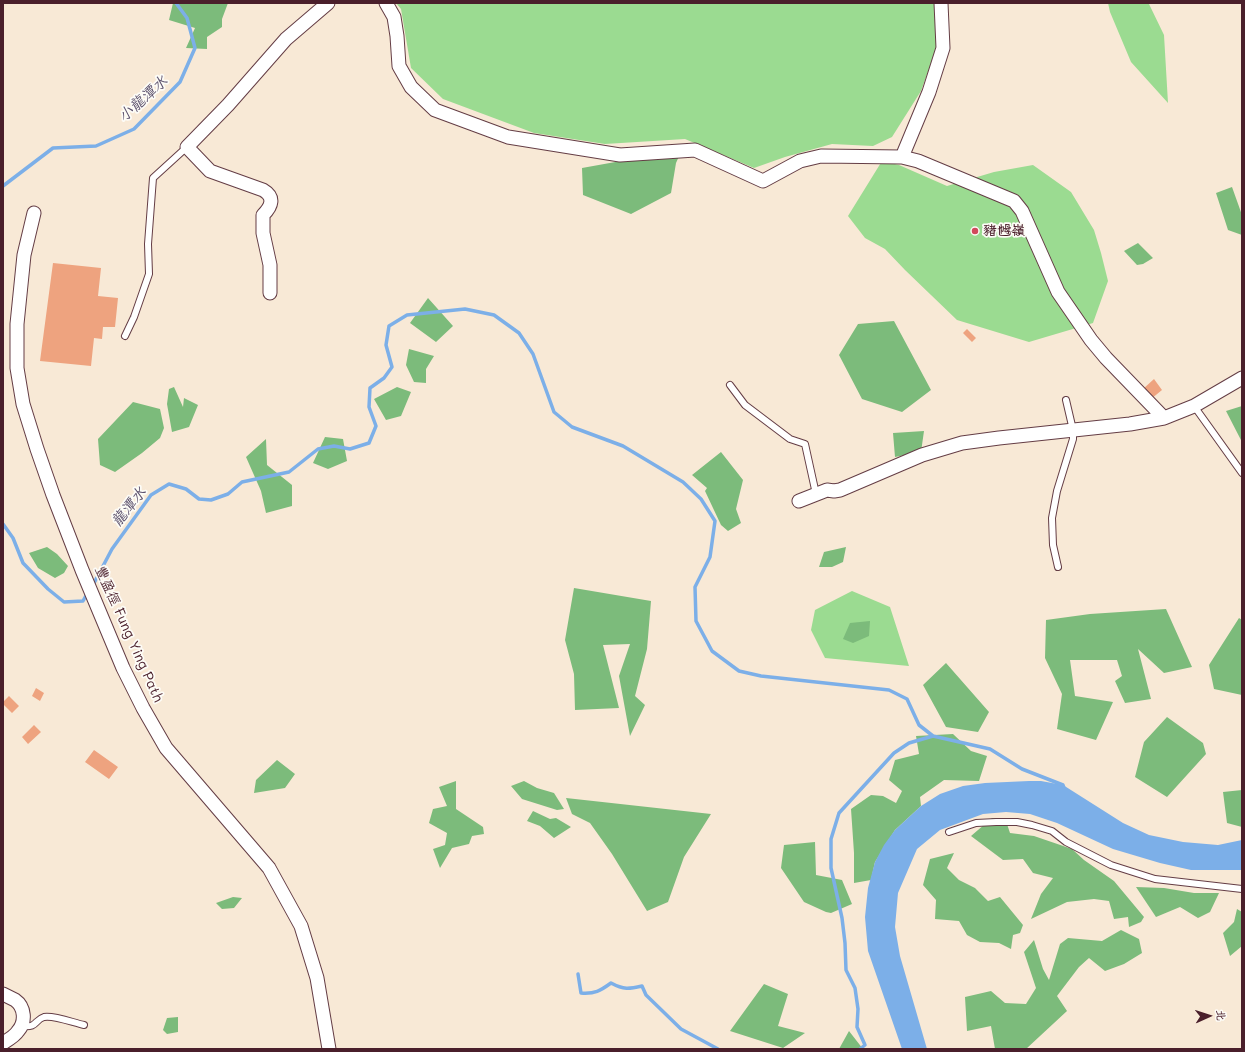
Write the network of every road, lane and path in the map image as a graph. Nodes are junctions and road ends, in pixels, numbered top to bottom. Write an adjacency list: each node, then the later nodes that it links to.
1 (328, 3): 4 (street)
2 (386, 3): 5 (street)
3 (941, 3): 5 (street)
4 (187, 147): 7 (street); 8 (lane)
5 (902, 157): 13 (street)
6 (34, 214): 25 (street, 豐盈徑 Fung Ying Path)
7 (270, 293)
8 (125, 336)
9 (1242, 378): 12 (street)
10 (730, 385): 16 (lane)
11 (1066, 400): 14 (lane)
12 (1194, 406): 13 (street); 15 (lane)
13 (1164, 418): 14 (street)
14 (1073, 430): 16 (street); 18 (lane)
15 (1242, 473)
16 (816, 494): 17 (street)
17 (798, 501)
18 (1058, 567)
19 (949, 832): 20 (lane)
20 (1242, 889)
21 (3, 994): 22 (street)
22 (22, 1026): 23 (lane); 24 (street)
23 (84, 1026)
24 (3, 1043)
25 (329, 1049)

